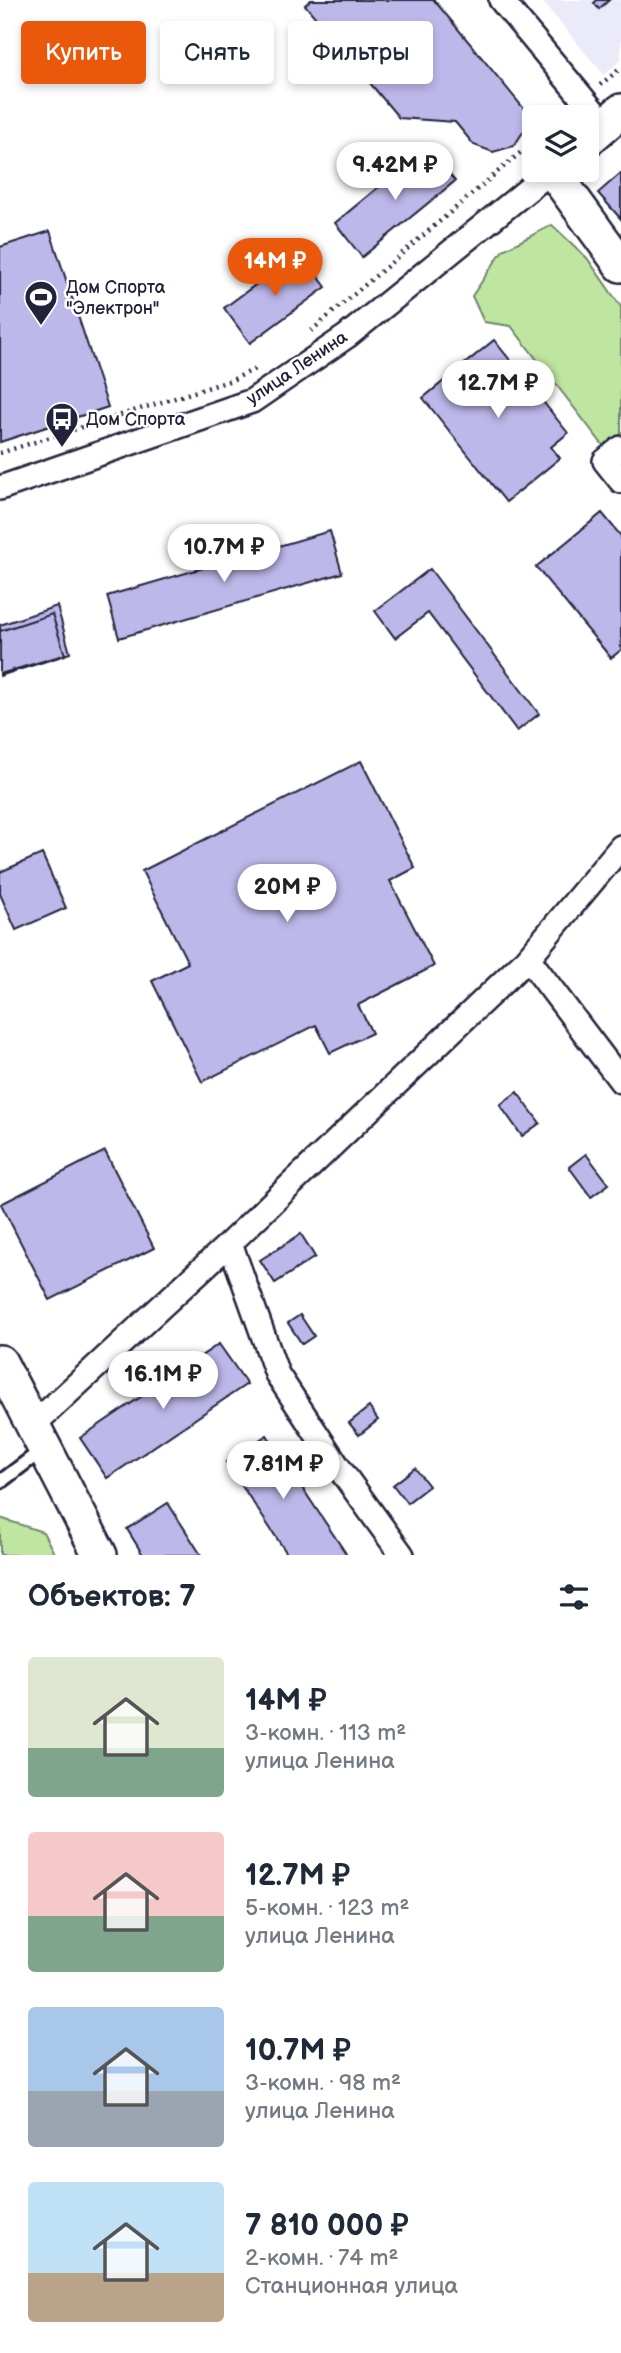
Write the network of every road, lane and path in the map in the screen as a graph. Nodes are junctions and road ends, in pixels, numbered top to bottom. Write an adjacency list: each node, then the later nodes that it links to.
1 (501, 0): 2 (street)
2 (604, 126)
3 (522, 151): 7 (path)
4 (537, 182): 12 (street, улица Ленина)
5 (561, 182): 6 (street)
6 (621, 265)
7 (311, 331)
8 (266, 363): 10 (path)
9 (621, 448): 11 (street)
10 (0, 453)
11 (621, 481)
12 (0, 488)
13 (621, 847): 14 (street)
14 (528, 958): 15 (street); 16 (street)
15 (621, 1082)
16 (230, 1243): 18 (street); 21 (street)
17 (0, 1362): 18 (street)
18 (39, 1437): 19 (lane); 20 (street)
19 (0, 1482)
20 (100, 1555)
21 (402, 1555)

